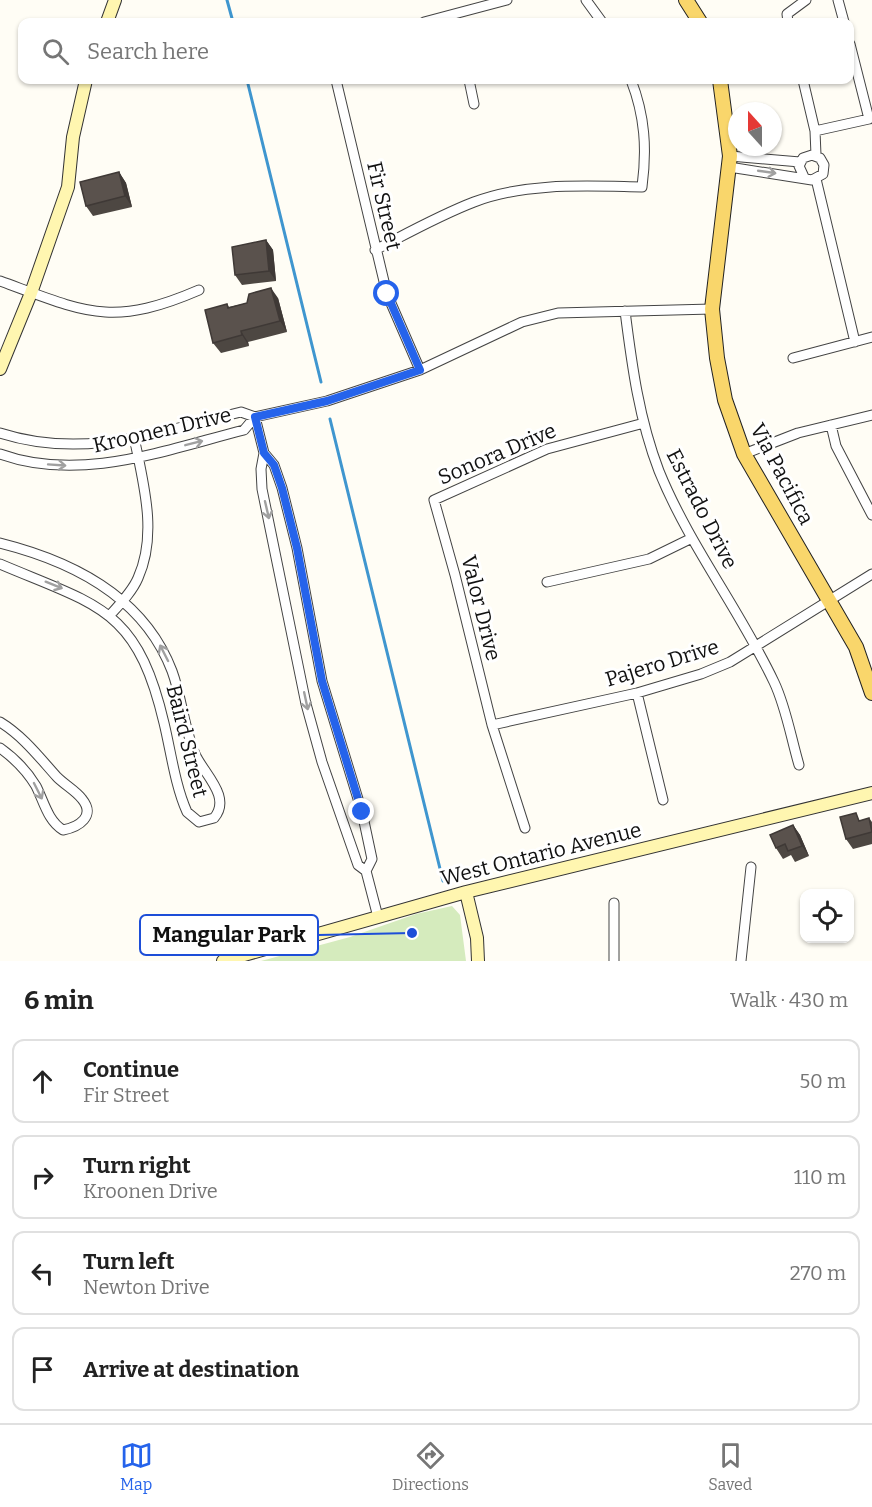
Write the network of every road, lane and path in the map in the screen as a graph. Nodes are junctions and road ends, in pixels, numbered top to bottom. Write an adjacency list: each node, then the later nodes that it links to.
1 (115, 0): 7 (main road)
2 (507, 0): 8 (street)
3 (586, 0): 9 (street)
4 (686, 0): 10 (main road)
5 (806, 0): 11 (street)
6 (838, 0): 12 (street)
7 (108, 18)
8 (458, 18)
9 (599, 18)
10 (697, 18)
11 (787, 18)
12 (843, 18)
13 (854, 63): 21 (street)
14 (85, 84): 30 (main road)
15 (337, 84): 27 (street, Fir Street)
16 (470, 84): 20 (street)
17 (632, 84): 27 (street)
18 (720, 84): 23 (main road, Via Pacifica)
19 (804, 84): 21 (street)
20 (474, 104)
21 (814, 132): 22 (street)
22 (816, 156): 24 (street); 26 (street)
23 (729, 162): 24 (street); 25 (street, one-way to 25); 31 (main road, Via Pacifica)
24 (800, 162): 25 (street)
25 (804, 177): 26 (street)
26 (816, 179): 34 (street)
27 (375, 250): 37 (street, Fir Street)
28 (0, 281): 30 (street)
29 (199, 290): 30 (street)
30 (31, 293): 36 (main road)
31 (712, 309): 32 (street, Kroonen Drive); 46 (main road, Via Pacifica)
32 (625, 311): 37 (street, Kroonen Drive); 40 (street, Estrado Drive)
33 (872, 338): 34 (street)
34 (855, 342): 35 (street)
35 (793, 358)
36 (0, 369)
37 (420, 370): 39 (street, Kroonen Drive)
38 (872, 415): 41 (street)
39 (255, 417): 43 (street, Kroonen Drive); 44 (street); 47 (street, Kroonen Drive, one-way to 39)
40 (644, 423): 48 (street, Sonora Drive); 50 (street, Estrado Drive)
41 (831, 425): 46 (street); 49 (street)
42 (0, 433): 43 (street, Kroonen Drive)
43 (134, 437): 47 (street)
44 (264, 453): 69 (street, one-way to 69); 69 (street)
45 (0, 454): 47 (street, Kroonen Drive, one-way to 47)
46 (744, 454): 56 (main road, Via Pacifica)
47 (138, 457): 55 (street)
48 (434, 500): 62 (street, Valor Drive)
49 (872, 515)
50 (692, 538): 54 (street); 58 (street, Estrado Drive)
51 (0, 543): 55 (street, Baird Street)
52 (0, 564): 57 (street, Baird Street, one-way to 57)
53 (872, 574): 56 (street, Pajero Drive)
54 (548, 582)
55 (123, 600): 57 (street); 57 (street, Baird Street, one-way to 55)
56 (829, 601): 58 (street, Pajero Drive); 60 (main road, Via Pacifica)
57 (110, 615)
58 (754, 645): 59 (street, Pajero Drive); 64 (street, Estrado Drive)
59 (637, 693): 62 (street, Pajero Drive); 66 (street)
60 (872, 693)
61 (0, 722): 63 (street, one-way to 61)
62 (492, 725): 67 (street, Valor Drive)
63 (0, 748)
64 (799, 765)
65 (872, 793): 70 (main road, West Ontario Avenue)
66 (663, 800)
67 (525, 828)
68 (751, 867): 76 (street)
69 (366, 871): 72 (street)
70 (466, 892): 72 (main road, West Ontario Avenue); 74 (main road)
71 (614, 903): 75 (street)
72 (378, 917): 73 (main road, West Ontario Avenue)
73 (223, 961)
74 (478, 961)
75 (614, 961)
76 (741, 961)

